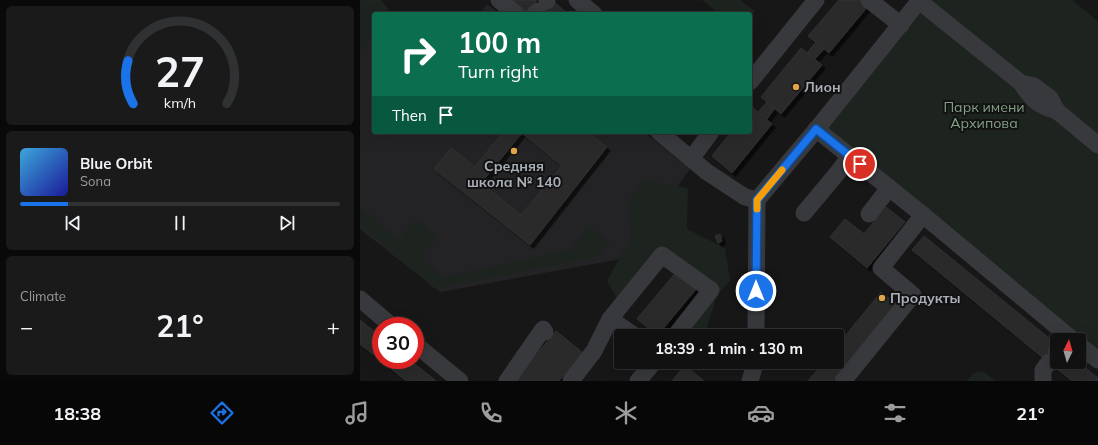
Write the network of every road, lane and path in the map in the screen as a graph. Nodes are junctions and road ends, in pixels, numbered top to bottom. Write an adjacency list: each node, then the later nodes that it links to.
1 (499, 0): 6 (street)
2 (577, 0): 7 (street)
3 (816, 0): 9 (street)
4 (869, 0): 8 (street)
5 (920, 1): 8 (street); 13 (street)
6 (514, 12)
7 (592, 12)
8 (901, 25): 10 (street)
9 (752, 80)
10 (816, 129): 14 (street); 17 (street)
11 (661, 134): 15 (street)
12 (710, 134): 15 (street)
13 (1098, 145)
14 (850, 156): 16 (street); 18 (street)
15 (691, 159): 17 (street)
16 (889, 188): 19 (street); 20 (street)
17 (757, 200): 26 (street)
18 (804, 213)
19 (869, 214)
20 (923, 215): 28 (street); 40 (street)
21 (360, 299): 22 (street)
22 (381, 317)
23 (610, 319): 24 (street); 25 (street); 37 (street)
24 (625, 329)
25 (680, 329)
26 (756, 329)
27 (545, 332): 36 (street)
28 (1050, 333)
29 (424, 351): 35 (street)
30 (1086, 355): 31 (street)
31 (1098, 360)
32 (1050, 362): 41 (street)
33 (648, 369): 38 (street)
34 (753, 369): 39 (street)
35 (460, 381)
36 (507, 381)
37 (571, 381)
38 (638, 381)
39 (750, 381)
40 (843, 381)
41 (1043, 381)

